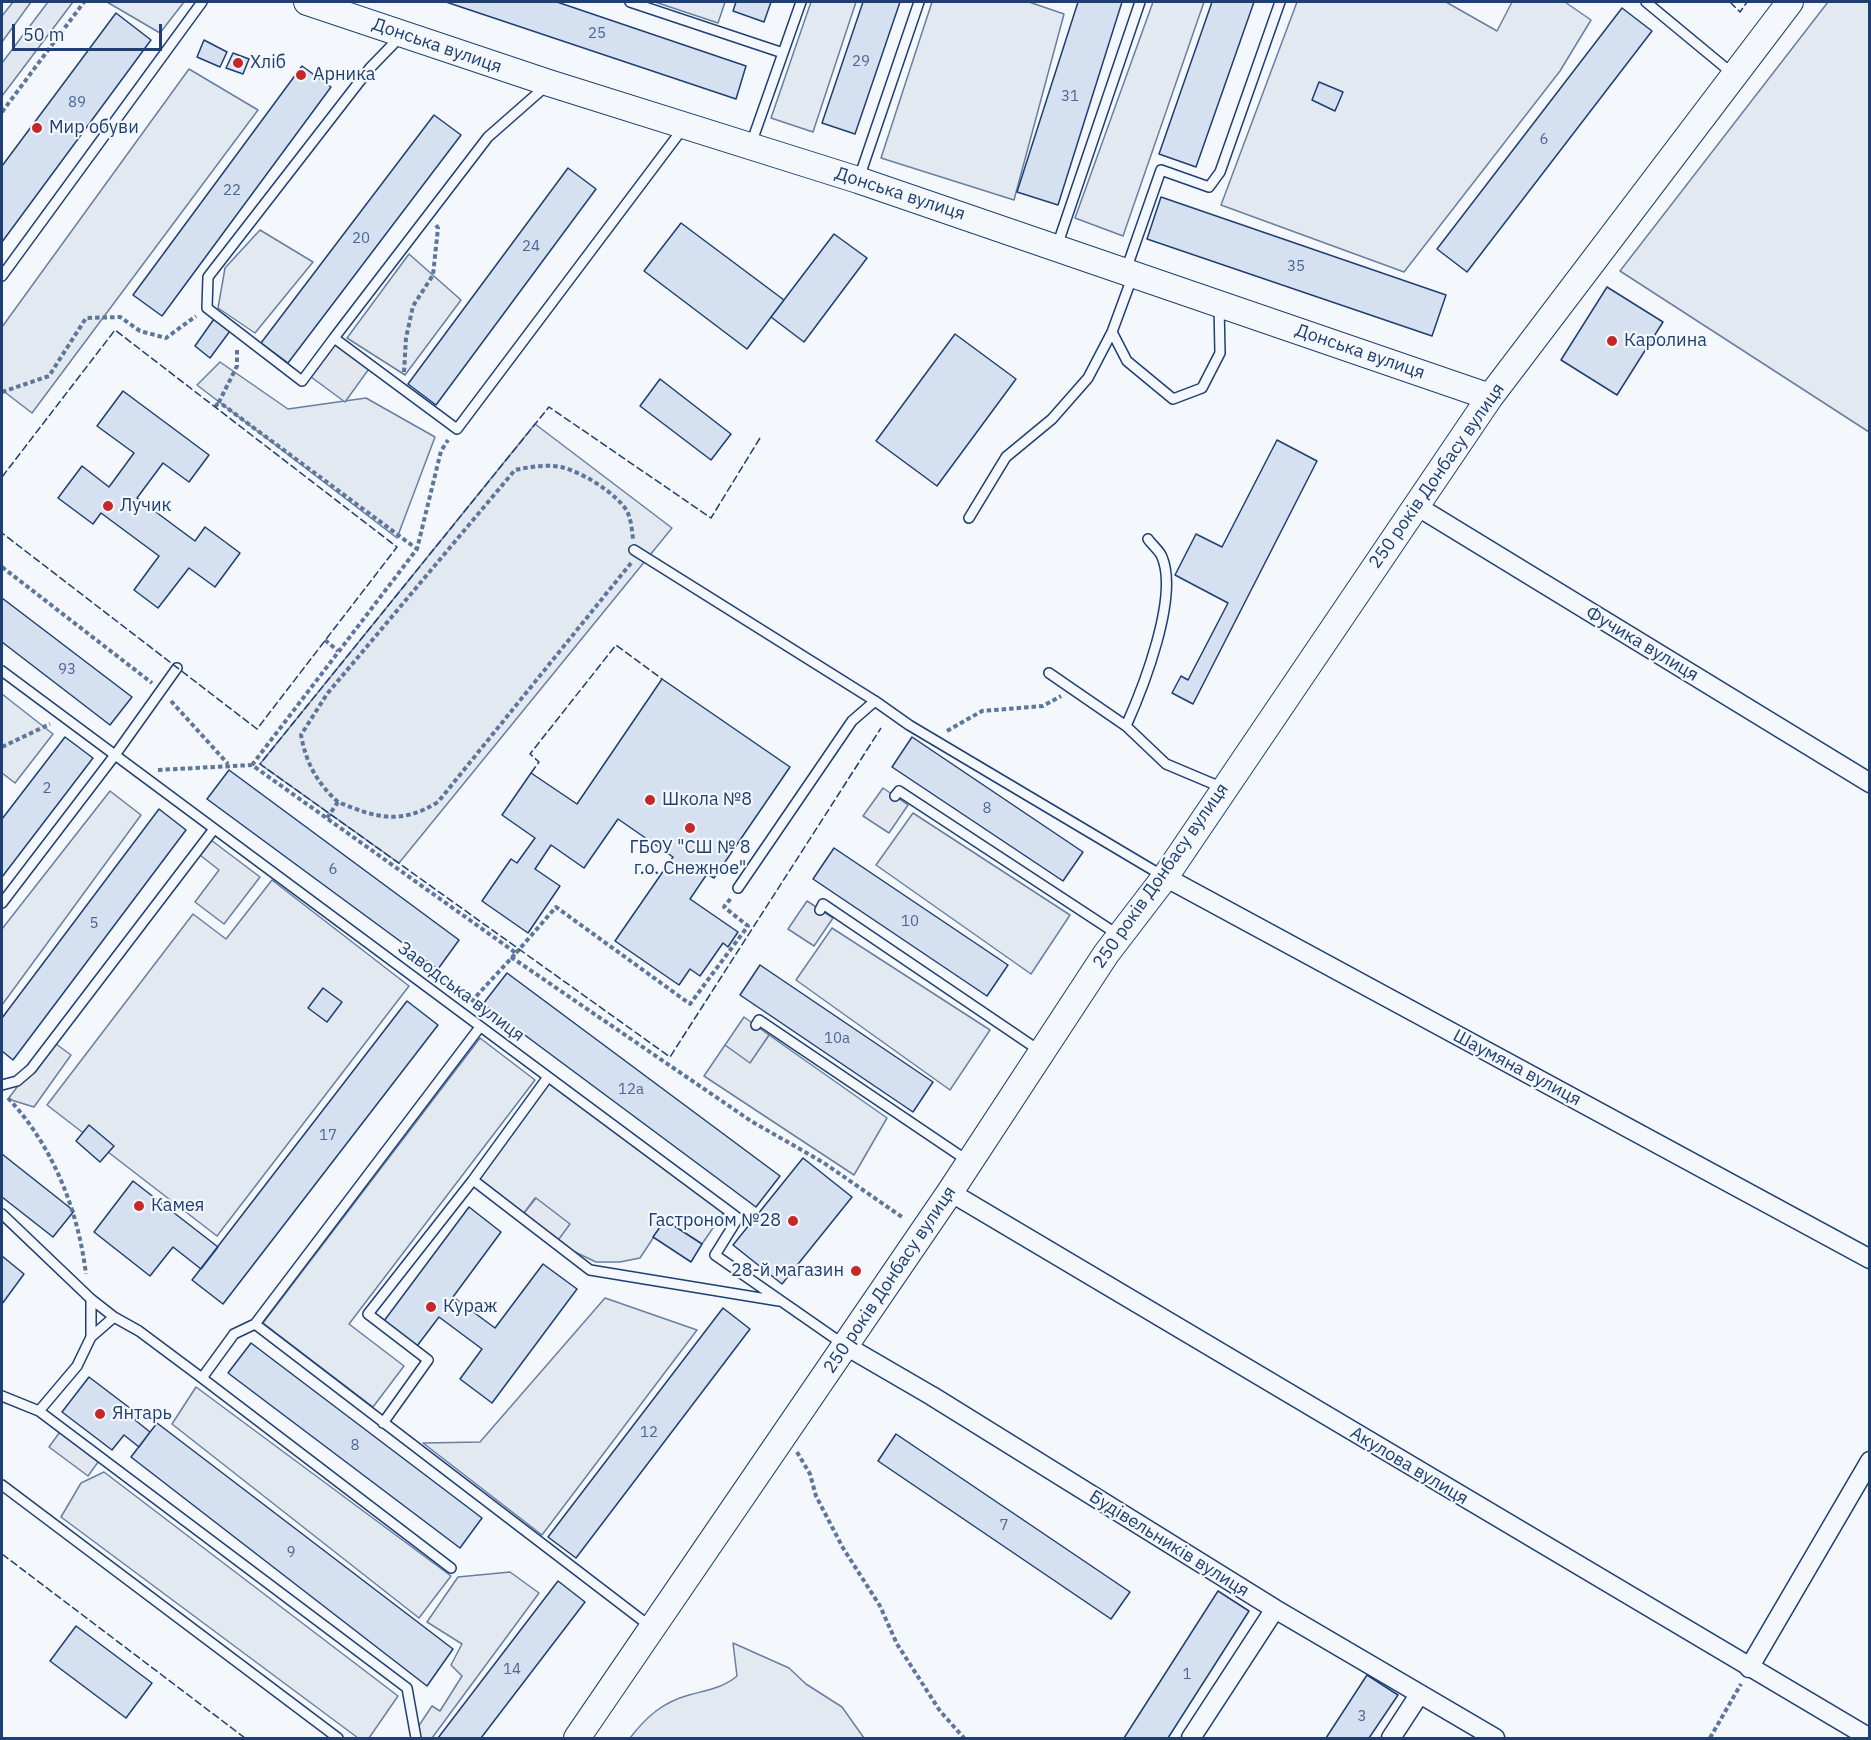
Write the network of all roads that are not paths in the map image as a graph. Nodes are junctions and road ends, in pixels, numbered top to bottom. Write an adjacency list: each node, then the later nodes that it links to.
1 (202, 2): 20 (lane)
2 (307, 2): 10 (street, Донська вулиця)
3 (630, 2): 12 (lane)
4 (801, 2): 12 (lane)
5 (919, 2): 17 (lane)
6 (1140, 2): 18 (lane)
7 (1280, 2): 19 (lane)
8 (1646, 2): 13 (lane)
9 (1790, 2): 13 (street, 250 років Донбасу вулиця)
10 (333, 6): 11 (street, Донська вулиця)
11 (402, 34): 14 (street, Донська вулиця); 23 (lane)
12 (783, 52): 16 (lane)
13 (1735, 75): 24 (street, 250 років Донбасу вулиця)
14 (549, 83): 15 (street, Донська вулиця); 23 (lane)
15 (685, 125): 16 (street, Донська вулиця); 23 (lane)
16 (750, 146): 17 (street, Донська вулиця)
17 (858, 180): 18 (street, Донська вулиця)
18 (1057, 246): 19 (street, Донська вулиця)
19 (1130, 272): 21 (street, Донська вулиця); 22 (lane)
20 (2, 276)
21 (1219, 303): 22 (lane); 24 (street, Донська вулиця)
22 (1112, 332): 26 (lane)
23 (334, 338)
24 (1490, 397): 25 (street, 250 років Донбасу вулиця)
25 (1415, 506): 35 (street, Фучика вулиця); 36 (street, 250 років Донбасу вулиця)
26 (969, 518)
27 (1148, 539): 33 (lane)
28 (634, 550): 32 (lane)
29 (177, 668): 34 (lane)
30 (2, 671): 34 (lane, Заводська вулиця)
31 (1049, 673): 33 (lane)
32 (875, 701): 39 (lane); 40 (lane)
33 (1126, 726): 36 (lane)
34 (115, 755): 38 (lane, Заводська вулиця); 41 (lane)
35 (1869, 783)
36 (1223, 788): 39 (street, 250 років Донбасу вулиця)
37 (895, 796): 43 (lane)
38 (214, 829): 45 (lane, Заводська вулиця); 48 (lane)
39 (1165, 877): 43 (street, 250 років Донбасу вулиця); 53 (street, Шаумяна вулиця)
40 (738, 888)
41 (2, 903)
42 (820, 909): 46 (lane)
43 (1119, 936): 46 (street, 250 років Донбасу вулиця)
44 (756, 1026): 49 (lane)
45 (480, 1027): 47 (lane, Заводська вулиця); 57 (lane)
46 (1042, 1052): 49 (street, 250 років Донбасу вулиця)
47 (548, 1077): 50 (lane); 55 (lane, Заводська вулиця)
48 (2, 1085)
49 (970, 1162): 51 (street, 250 років Донбасу вулиця)
50 (473, 1180): 55 (lane); 63 (lane)
51 (950, 1192): 59 (street, 250 років Донбасу вулиця); 69 (street, Акулова вулиця)
52 (2, 1214): 54 (lane)
53 (1869, 1259)
54 (90, 1298): 56 (lane); 58 (lane)
55 (782, 1302): 59 (lane, Заводська вулиця)
56 (114, 1317): 58 (lane); 60 (lane)
57 (255, 1324): 60 (lane); 63 (lane)
58 (91, 1337): 62 (lane)
59 (846, 1346): 67 (street, Будівельників вулиця); 68 (street, 250 років Донбасу вулиця)
60 (202, 1378): 66 (lane)
61 (2, 1396): 62 (lane)
62 (39, 1411): 72 (lane)
63 (383, 1424): 68 (lane)
64 (1869, 1461): 69 (street)
65 (2, 1485): 71 (lane)
66 (451, 1568)
67 (1275, 1610): 70 (street, Будівельників вулиця); 74 (street)
68 (653, 1628): 73 (street, 250 років Донбасу вулиця)
69 (1749, 1668): 77 (street, Акулова вулиця)
70 (1419, 1695): 75 (street); 76 (street, Будівельників вулиця)
71 (338, 1738)
72 (416, 1738)
73 (577, 1738)
74 (1191, 1738)
75 (1391, 1738)
76 (1495, 1738)
77 (1869, 1738)

